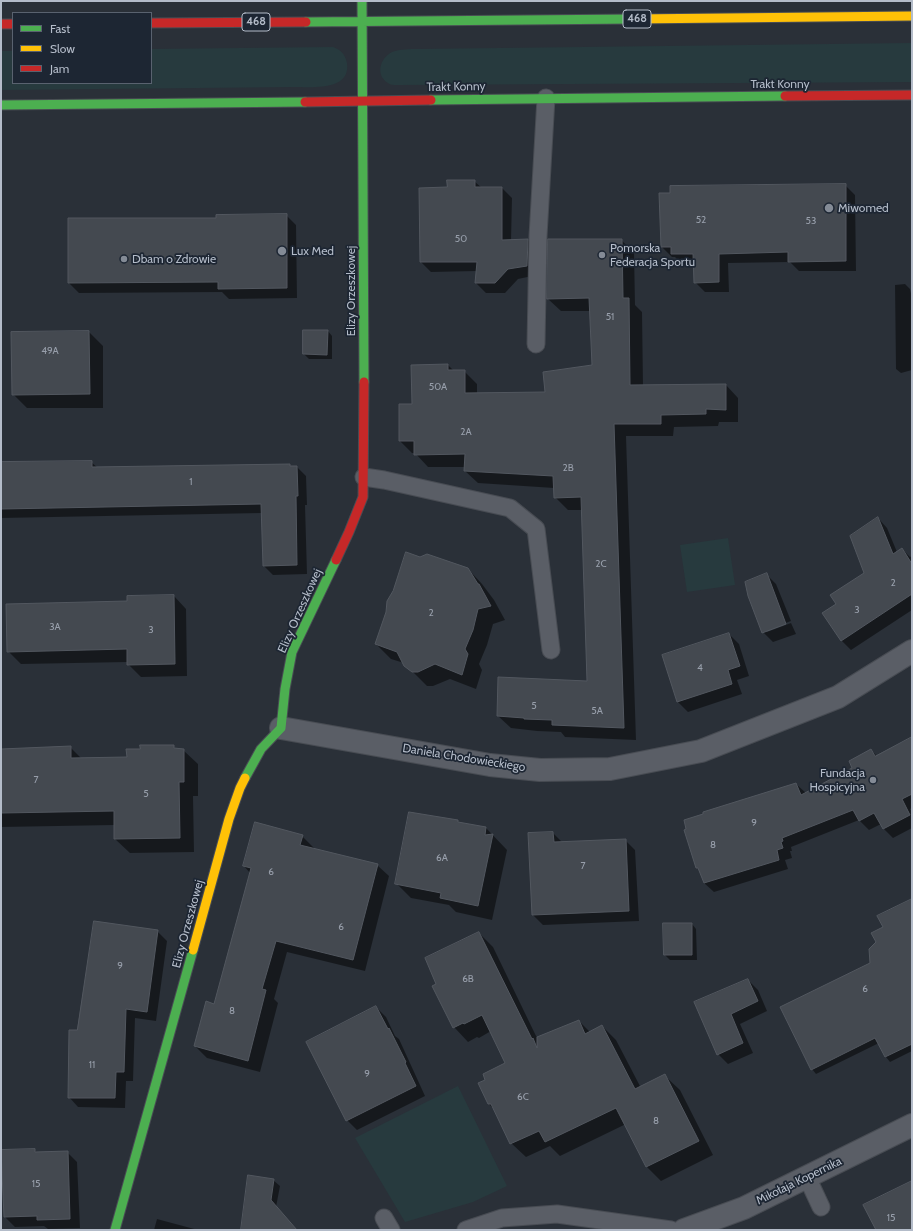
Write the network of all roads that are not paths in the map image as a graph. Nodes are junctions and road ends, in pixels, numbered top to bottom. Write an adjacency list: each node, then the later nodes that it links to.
1 (362, 1): 3 (street, Elizy Orzeszkowej)
2 (912, 16): 3 (street, 468)
3 (362, 22): 4 (street, 468); 9 (street, Elizy Orzeszkowej)
4 (152, 23)
5 (1, 24): 6 (street)
6 (12, 24)
7 (912, 95): 8 (street, Trakt Konny)
8 (546, 98): 9 (street, Trakt Konny); 11 (lane)
9 (363, 100): 10 (street, Trakt Konny); 12 (street, Elizy Orzeszkowej)
10 (1, 105)
11 (536, 344)
12 (364, 477): 13 (lane); 15 (street, Elizy Orzeszkowej)
13 (551, 650)
14 (912, 652): 15 (street, Daniela Chodowieckiego)
15 (281, 728): 19 (street, Elizy Orzeszkowej)
16 (912, 1125): 17 (street, Mikołaja Kopernika)
17 (807, 1177): 18 (lane); 22 (street, Mikołaja Kopernika)
18 (821, 1206)
19 (115, 1230)
20 (466, 1230): 21 (lane)
21 (671, 1230)
22 (684, 1230)

